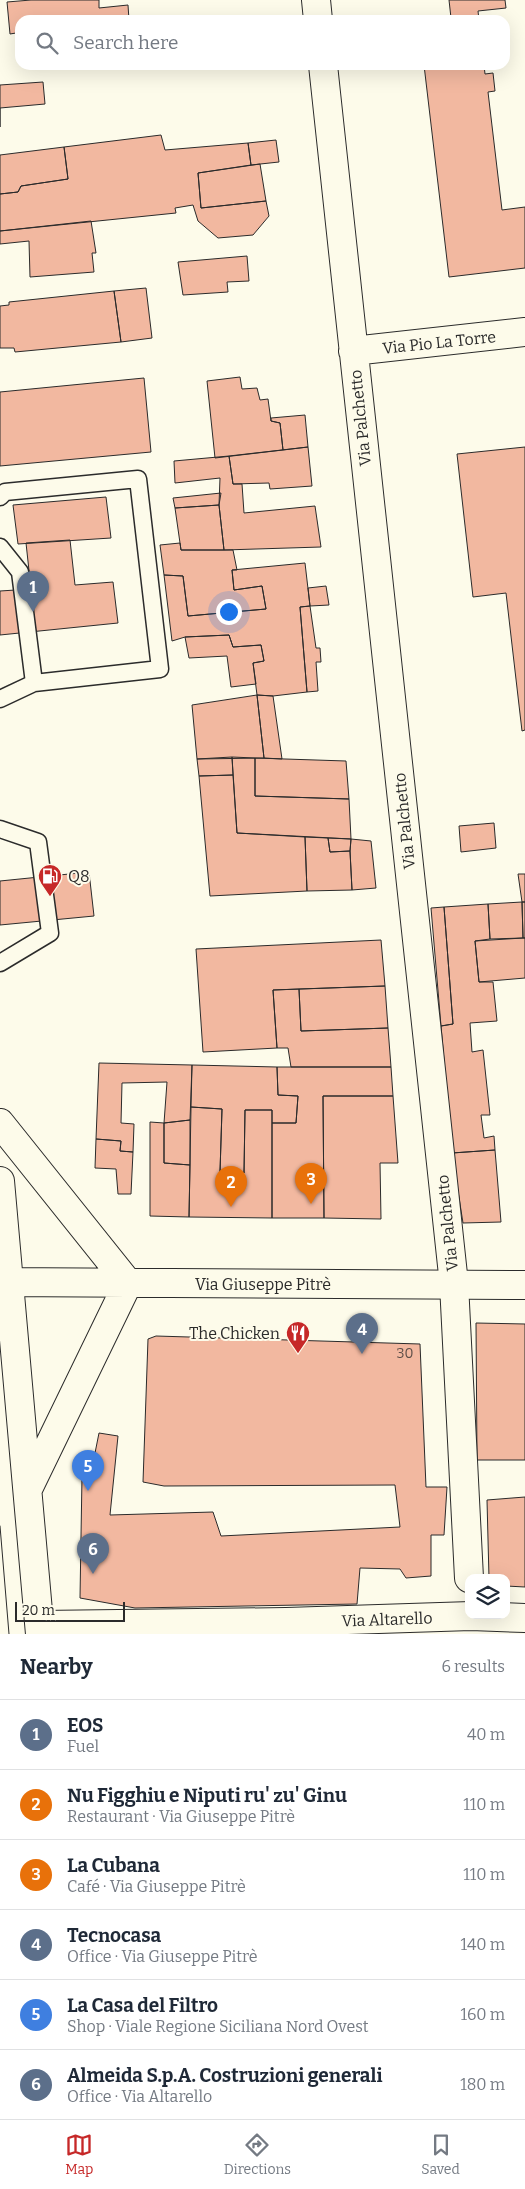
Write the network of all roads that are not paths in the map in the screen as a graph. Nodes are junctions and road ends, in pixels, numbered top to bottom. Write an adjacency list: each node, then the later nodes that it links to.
1 (316, 0): 2 (street)
2 (318, 15)
3 (324, 70): 5 (street, Via Palchetto)
4 (525, 332): 5 (street, Via Pio La Torre)
5 (353, 351): 17 (street, Via Palchetto)
6 (0, 497): 8 (lane)
7 (0, 546): 8 (lane)
8 (34, 683): 9 (lane)
9 (0, 699)
10 (0, 829): 11 (lane)
11 (0, 963)
12 (0, 1123): 16 (street)
13 (0, 1181): 14 (street)
14 (3, 1229): 15 (street)
15 (5, 1282): 16 (street, Via Giuseppe Pitrè); 19 (street)
16 (128, 1283): 17 (street, Via Giuseppe Pitrè); 19 (street)
17 (454, 1284): 18 (street, Via Giuseppe Pitrè); 20 (street, Via Palchetto)
18 (525, 1284)
19 (28, 1488): 24 (street)
20 (469, 1574)
21 (465, 1616): 24 (street, Via Altarello)
22 (510, 1617): 23 (street, Via Altarello)
23 (525, 1618)
24 (40, 1630)

